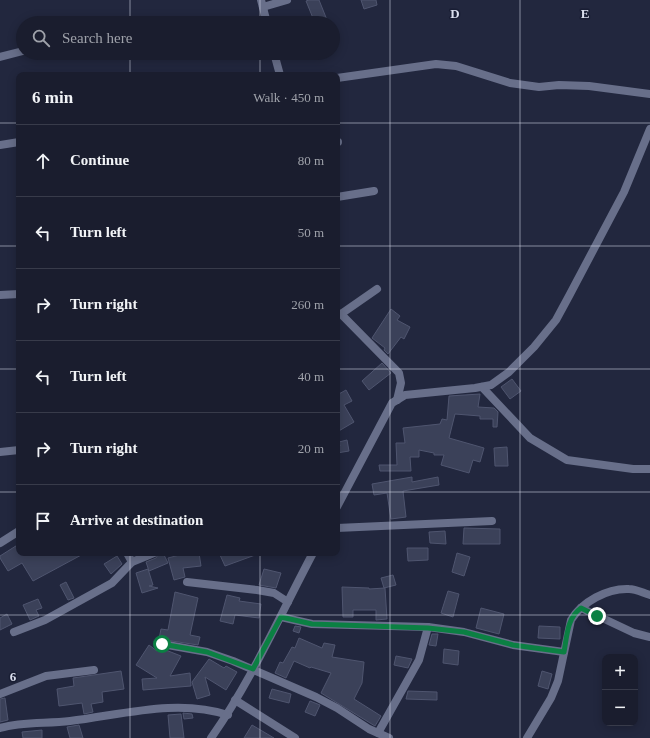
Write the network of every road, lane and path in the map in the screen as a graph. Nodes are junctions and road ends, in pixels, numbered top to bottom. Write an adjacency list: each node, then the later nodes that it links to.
1 (287, 0): 2 (street)
2 (262, 3): 3 (street)
3 (265, 16)
4 (16, 53): 5 (street)
5 (0, 57)
6 (276, 60): 7 (street)
7 (279, 72)
8 (340, 78): 9 (street)
9 (650, 95)
10 (650, 129): 20 (street)
11 (16, 142): 12 (street)
12 (0, 145)
13 (374, 191): 14 (street)
14 (340, 197)
15 (377, 289): 18 (street)
16 (16, 294): 17 (street)
17 (0, 296)
18 (340, 313)
19 (340, 315): 21 (street)
20 (482, 387): 21 (street); 24 (street)
21 (397, 400): 25 (street)
22 (16, 450): 23 (street)
23 (0, 452)
24 (650, 469)
25 (340, 501)
26 (492, 521): 27 (street)
27 (340, 528)
28 (16, 534): 29 (street)
29 (0, 543)
30 (129, 556): 33 (street)
31 (147, 556): 33 (street)
32 (311, 556): 36 (street)
33 (132, 562): 40 (street)
34 (188, 582): 36 (street)
35 (650, 595): 37 (street)
36 (288, 602): 38 (street)
37 (581, 608): 41 (street); 43 (street)
38 (281, 617): 39 (street); 44 (street)
39 (428, 628): 43 (street); 50 (street)
40 (14, 632)
41 (650, 637)
42 (162, 644): 44 (street)
43 (564, 652): 54 (street)
44 (253, 669): 47 (street); 50 (street)
45 (94, 670): 46 (street)
46 (0, 694)
47 (235, 700): 48 (street); 52 (street)
48 (228, 715): 49 (street); 51 (street)
49 (0, 728)
50 (378, 733): 53 (street)
51 (211, 738)
52 (295, 738)
53 (389, 738)
54 (527, 738)

